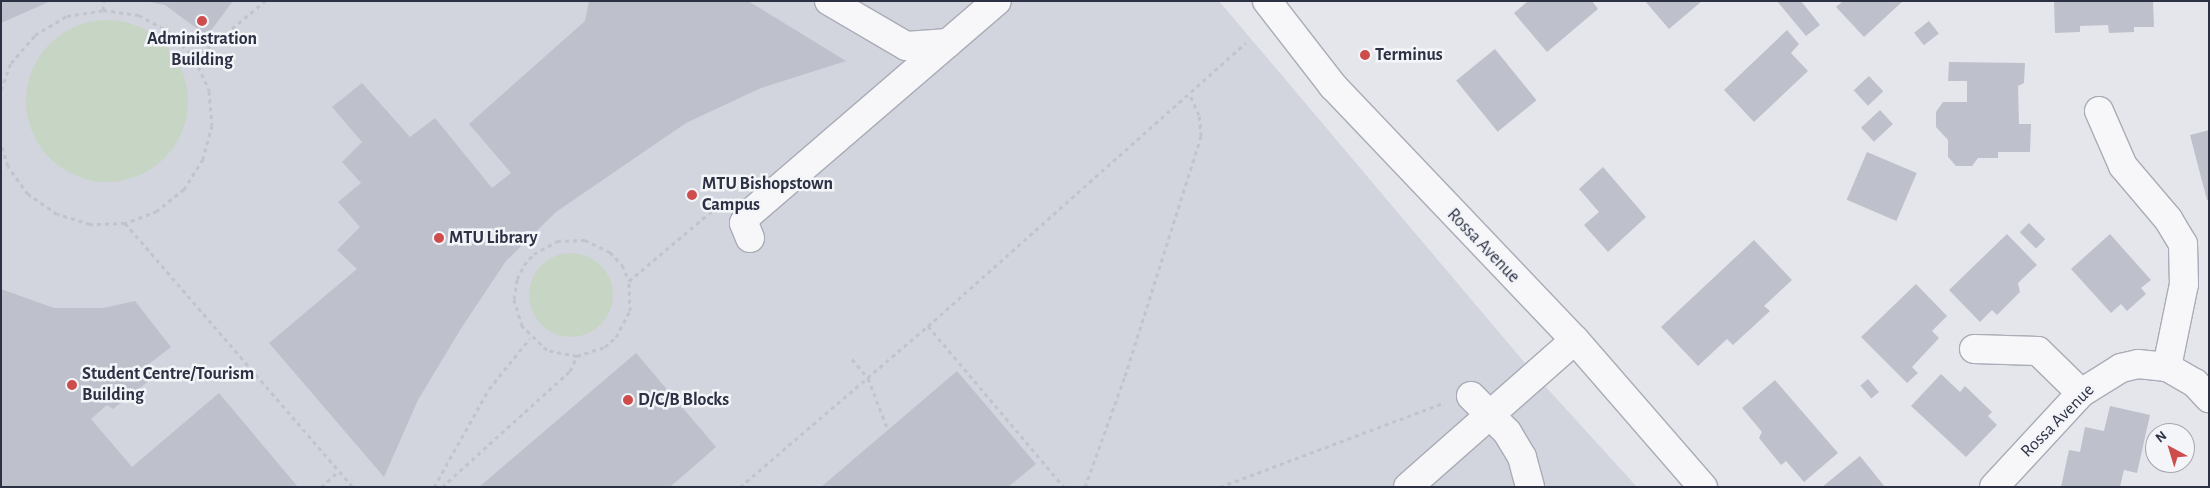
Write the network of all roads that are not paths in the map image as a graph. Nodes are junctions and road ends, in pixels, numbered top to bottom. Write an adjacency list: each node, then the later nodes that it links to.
1 (829, 1): 4 (street)
2 (998, 1): 4 (street)
3 (1267, 1): 7 (street, Rossa Avenue)
4 (948, 43): 6 (street)
5 (2099, 111): 9 (street)
6 (750, 238)
7 (1575, 340): 13 (street); 16 (street, Rossa Avenue)
8 (1974, 349): 10 (street)
9 (2166, 367): 10 (street, Rossa Avenue); 12 (street, Rossa Avenue)
10 (2081, 393): 17 (street, Rossa Avenue)
11 (1470, 396): 13 (street)
12 (2209, 398)
13 (1489, 417): 14 (street); 15 (street)
14 (1408, 487)
15 (1530, 487)
16 (1703, 487)
17 (1994, 487)

